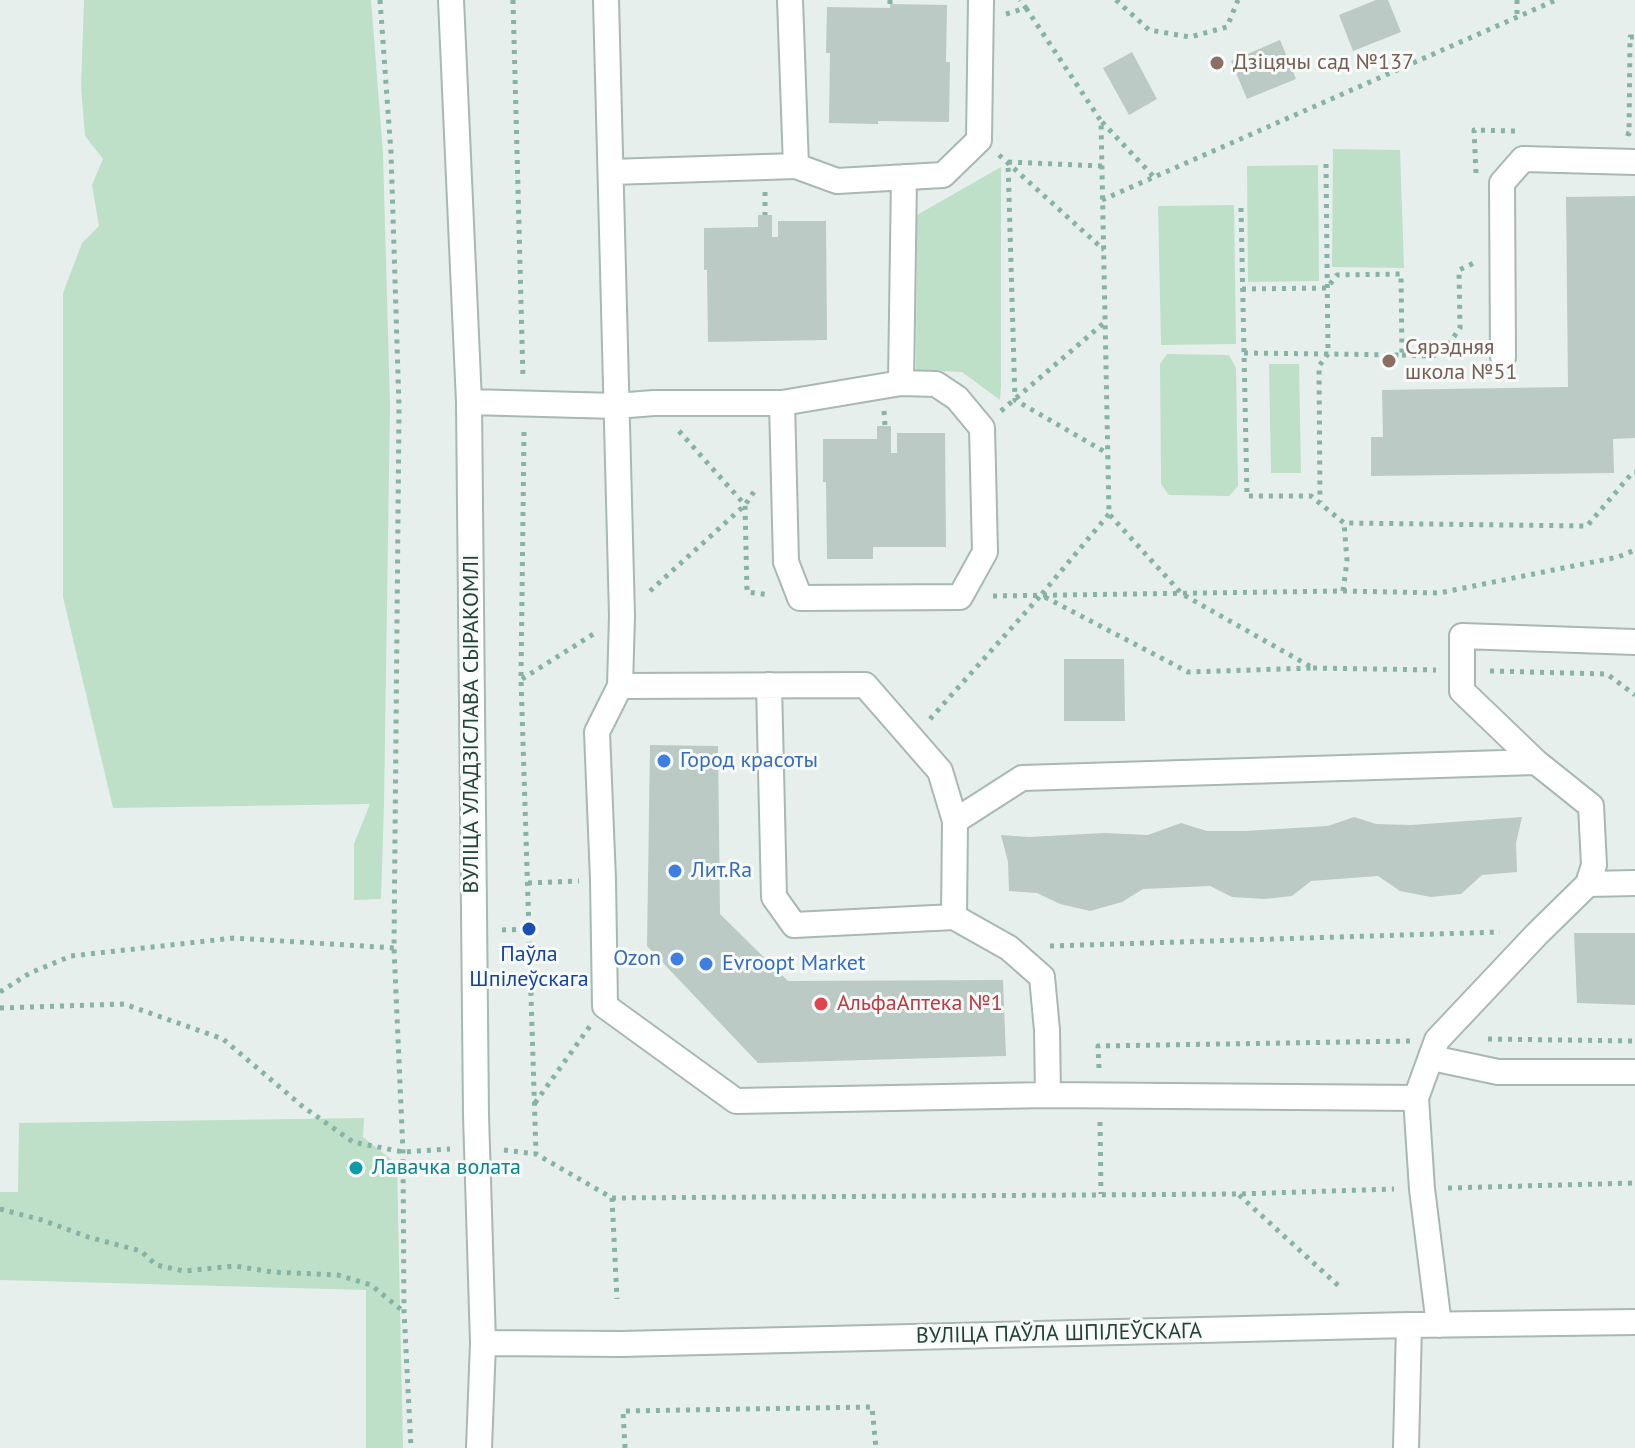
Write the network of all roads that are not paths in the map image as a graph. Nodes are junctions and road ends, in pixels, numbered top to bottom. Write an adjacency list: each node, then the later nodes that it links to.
1 (451, 0): 11 (street, ВУЛІЦА УЛАДЗІСЛАВА СЫРАКОМЛІ)
2 (606, 0): 7 (street)
3 (790, 0): 6 (street)
4 (981, 0): 8 (street)
5 (1635, 162): 9 (street)
6 (796, 166): 7 (street); 8 (street)
7 (611, 172): 13 (street)
8 (904, 177): 10 (street)
9 (1503, 357)
10 (901, 383): 12 (street); 12 (street)
11 (469, 402): 13 (street); 29 (street, ВУЛІЦА УЛАДЗІСЛАВА СЫРАКОМЛІ)
12 (782, 403): 13 (street)
13 (616, 406): 16 (street)
14 (1635, 642): 17 (street)
15 (769, 685): 16 (street); 18 (street); 21 (street)
16 (620, 686): 24 (street)
17 (1536, 762): 18 (street); 20 (street)
18 (955, 821): 21 (street)
19 (1635, 883): 20 (street)
20 (1588, 884): 22 (street)
21 (954, 917): 24 (street)
22 (1432, 1058): 23 (street); 25 (street)
23 (1635, 1072)
24 (1048, 1095): 25 (street)
25 (1416, 1098): 28 (street)
26 (1635, 1322): 28 (street, ВУЛІЦА ПАЎЛА ШПІЛЕЎСКАГА)
27 (1409, 1325): 28 (street, ВУЛІЦА ПАЎЛА ШПІЛЕЎСКАГА); 29 (street, ВУЛІЦА ПАЎЛА ШПІЛЕЎСКАГА); 31 (street)
28 (1439, 1325)
29 (483, 1343): 30 (street, ВУЛІЦА УЛАДЗІСЛАВА СЫРАКОМЛІ)
30 (479, 1448)
31 (1406, 1448)

